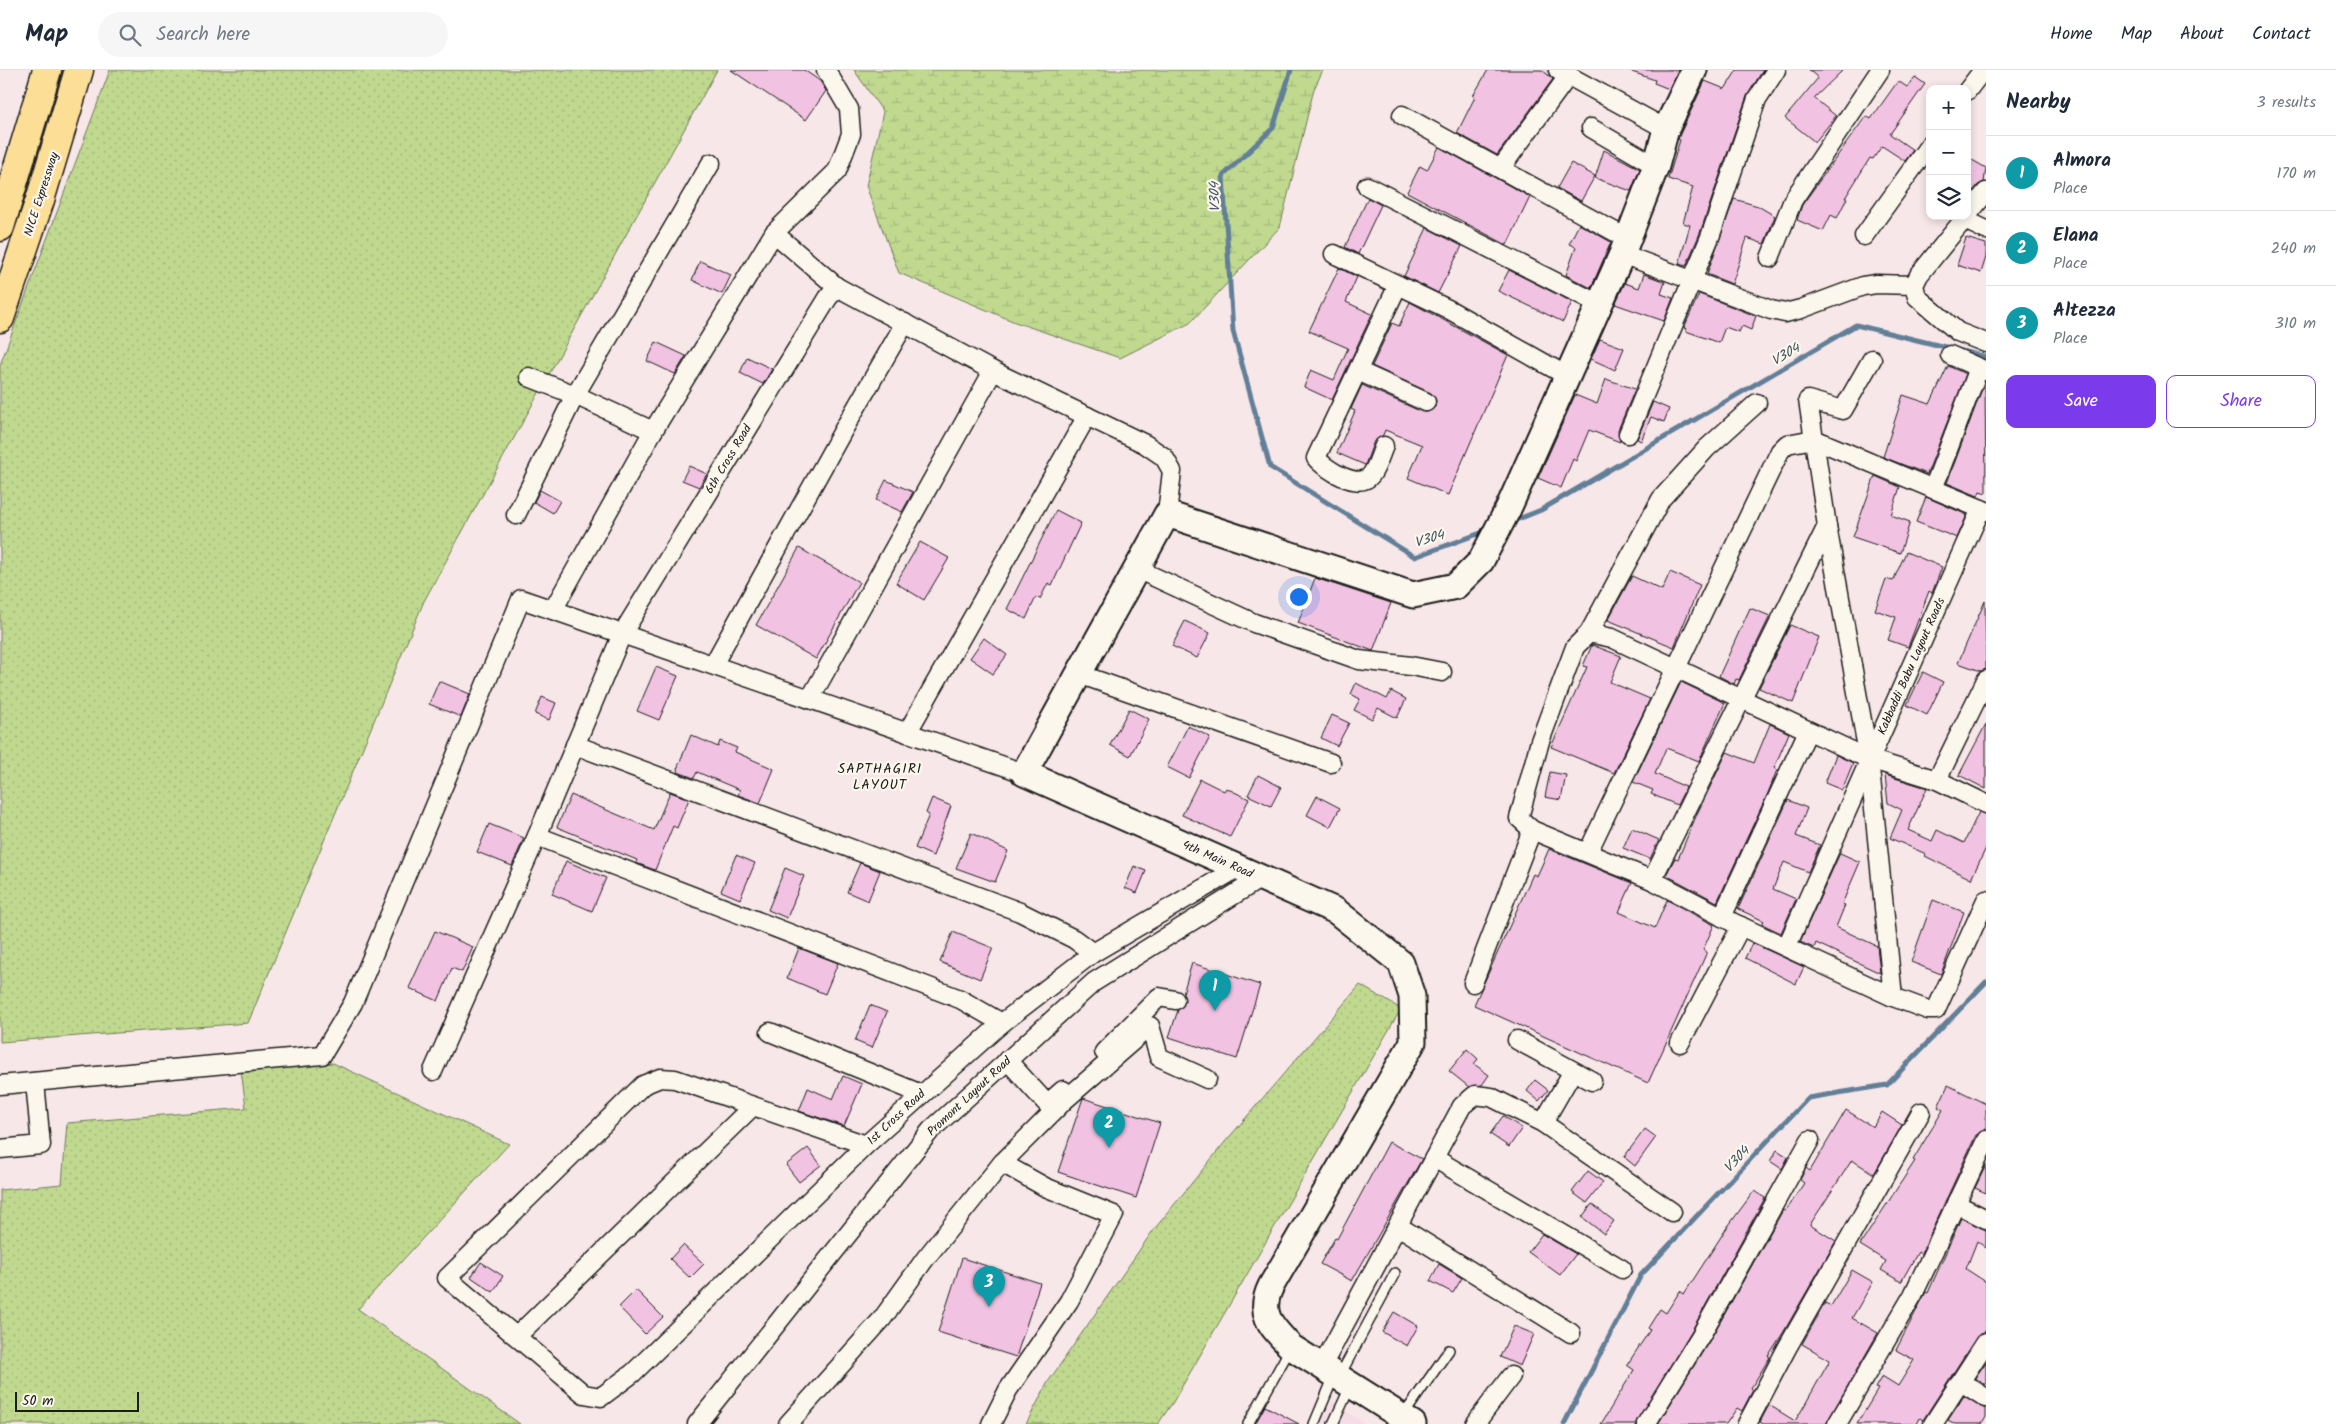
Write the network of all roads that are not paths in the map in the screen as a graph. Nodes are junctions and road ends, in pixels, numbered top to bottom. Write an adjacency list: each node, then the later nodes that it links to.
1 (47, 70): 21 (highway)
2 (79, 70): 33 (highway, NICE Expressway)
3 (826, 70): 23 (street)
4 (1694, 70): 12 (street)
5 (1776, 70): 28 (street)
6 (1880, 70): 27 (street)
7 (1982, 70): 9 (street)
8 (1564, 73): 12 (street); 16 (street)
9 (1971, 85)
10 (1402, 115): 16 (street)
11 (1591, 128): 15 (street)
12 (1666, 129): 15 (street)
13 (1926, 150): 24 (street)
14 (711, 164): 43 (street)
15 (1656, 166): 25 (street)
16 (1501, 168): 25 (street)
17 (1367, 186): 32 (street)
18 (1986, 192): 19 (street)
19 (1971, 212)
20 (1965, 220): 22 (street); 30 (street)
21 (0, 227)
22 (1986, 230)
23 (774, 233): 31 (street); 47 (street)
24 (1864, 236)
25 (1625, 247): 28 (street); 32 (street)
26 (1334, 254): 29 (street)
27 (1770, 258)
28 (1691, 281): 30 (street); 48 (street)
29 (1398, 285): 39 (street); 41 (street)
30 (1914, 285): 35 (street)
31 (837, 287): 34 (street); 59 (street, 6th Cross Road)
32 (1599, 304): 41 (street)
33 (0, 318)
34 (905, 323): 40 (street); 60 (street)
35 (1986, 344)
36 (1950, 355): 38 (street)
37 (1872, 359): 49 (street)
38 (1982, 369): 51 (street)
39 (1358, 370): 44 (street); 50 (street)
40 (993, 371): 46 (street); 65 (street)
41 (1566, 376): 53 (street)
42 (529, 377): 43 (street)
43 (575, 395): 47 (street); 54 (street)
44 (1426, 402)
45 (1757, 403): 58 (street)
46 (1087, 416): 53 (street); 68 (street)
47 (653, 431): 57 (street)
48 (1628, 434)
49 (1814, 439): 51 (street, Kabbaddi Babu Layout Roads); 55 (street); 61 (street)
50 (1384, 446)
51 (1933, 489): 52 (street, Kabbaddi Babu Layout Roads)
52 (1984, 510): 70 (street, Kabbaddi Babu Layout Roads)
53 (1167, 514): 56 (street)
54 (516, 515)
55 (1826, 526): 66 (street); 70 (street)
56 (1137, 569): 62 (street); 63 (street)
57 (553, 610): 59 (street); 98 (street)
58 (1590, 633): 61 (street); 75 (street)
59 (622, 634): 60 (street); 69 (street, 6th Cross Road)
60 (713, 665): 65 (street)
61 (1675, 668): 66 (street); 77 (street)
62 (1442, 672)
63 (1079, 674): 71 (street); 72 (street)
64 (1986, 680): 73 (street)
65 (810, 699): 68 (street)
66 (1740, 699): 67 (street); 80 (street)
67 (1808, 731): 70 (street); 82 (street)
68 (907, 733): 72 (street)
69 (575, 745): 76 (street, 6th Cross Road); 85 (street)
70 (1869, 759): 73 (street); 84 (street, Kabbaddi Babu Layout Roads); 87 (street)
71 (1331, 763)
72 (1024, 773): 78 (street, 4th Main Road)
73 (1936, 780): 74 (street)
74 (1986, 804)
75 (1532, 830): 77 (street); 86 (street)
76 (537, 836): 89 (street); 94 (street, 6th Cross Road)
77 (1588, 852): 80 (street)
78 (1238, 868): 79 (street, 4th Main Road); 85 (street, 1st Cross Road)
79 (1261, 878): 93 (street, Promont Layout Road); 119 (street, 4th Main Road)
80 (1652, 880): 82 (street)
81 (1986, 900): 87 (street)
82 (1722, 917): 83 (street)
83 (1741, 926): 84 (street); 92 (street)
84 (1787, 946): 87 (street)
85 (1093, 952): 89 (street, 1st Cross Road)
86 (1473, 983)
87 (1893, 997)
88 (1176, 1000): 93 (street)
89 (1002, 1023): 100 (street, 1st Cross Road)
90 (770, 1032): 100 (street)
91 (1517, 1040): 95 (street)
92 (1680, 1043)
93 (1007, 1060): 126 (street, Promont Layout Road)
94 (433, 1070)
95 (1573, 1071): 97 (street); 103 (street)
96 (1207, 1079): 109 (street)
97 (1592, 1081)
98 (35, 1082): 99 (street); 107 (street)
99 (0, 1085)
100 (921, 1094): 106 (street, 1st Cross Road)
101 (754, 1106): 106 (street); 117 (street); 117 (street)
102 (1922, 1112): 134 (street)
103 (1542, 1123): 108 (street); 111 (street)
104 (1810, 1140): 133 (street)
105 (1986, 1140): 110 (street)
106 (866, 1145): 117 (street, 1st Cross Road)
107 (0, 1149)
108 (1434, 1158): 113 (street); 114 (street)
109 (1002, 1163): 127 (street); 128 (street)
110 (1956, 1204): 112 (street); 135 (street)
111 (1672, 1212)
112 (1986, 1219)
113 (1398, 1226): 116 (street); 121 (street)
114 (1622, 1269)
115 (1395, 1273): 121 (lane)
116 (1571, 1333)
117 (517, 1336)
118 (1986, 1342): 123 (street)
119 (1291, 1347): 121 (street); 129 (lane)
120 (1449, 1350): 125 (lane)
121 (1337, 1375): 125 (street); 130 (lane); 131 (lane)
122 (1511, 1376): 132 (street)
123 (1961, 1382): 124 (street); 136 (street)
124 (1986, 1398)
125 (1408, 1421)
126 (697, 1424)
127 (788, 1424)
128 (990, 1424)
129 (1248, 1424)
130 (1314, 1424)
131 (1333, 1424)
132 (1475, 1424)
133 (1646, 1424)
134 (1747, 1424)
135 (1837, 1424)
136 (1933, 1424)

